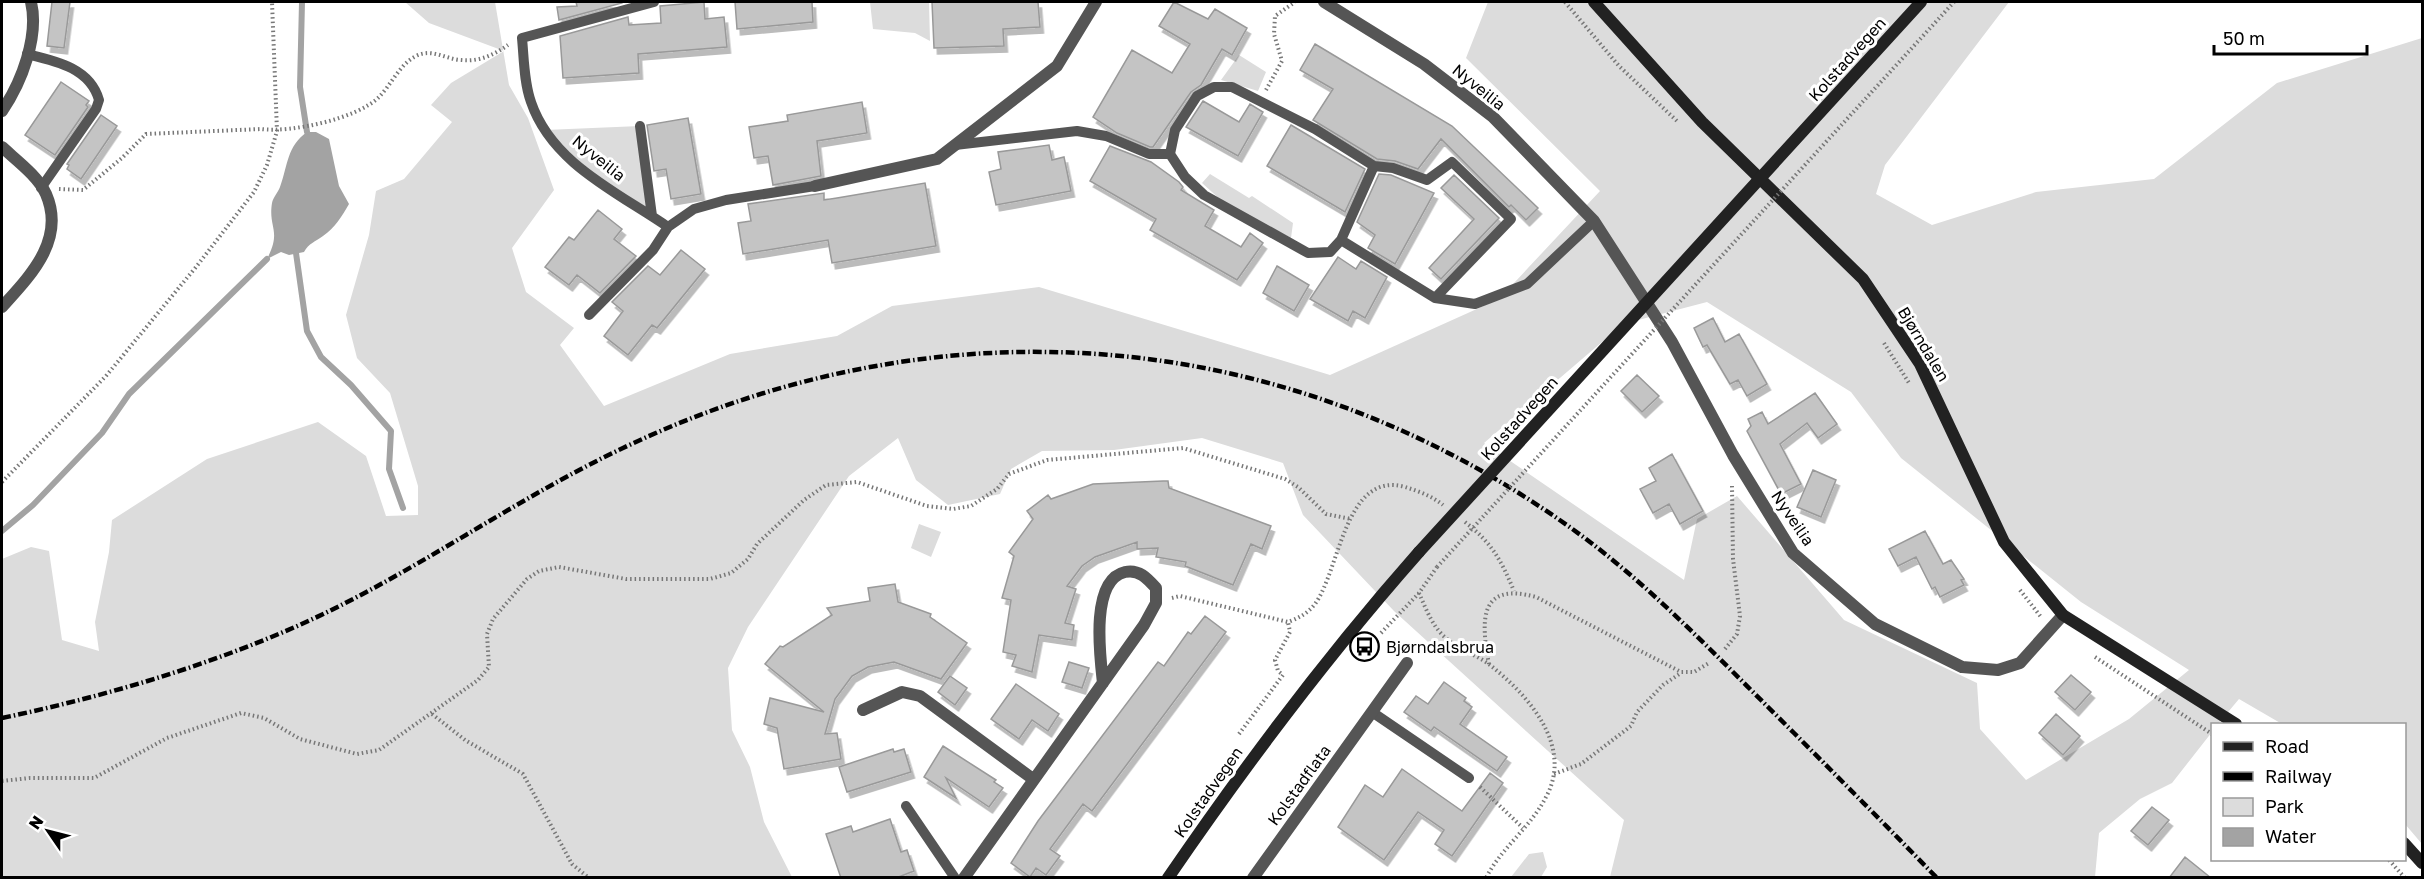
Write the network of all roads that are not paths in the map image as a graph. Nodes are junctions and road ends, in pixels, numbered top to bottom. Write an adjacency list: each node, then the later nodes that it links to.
1 (31, 2): 7 (street)
2 (654, 2): 16 (lane, Nyveilia)
3 (1096, 2): 10 (street)
4 (1324, 2): 17 (street, Nyveilia)
5 (1594, 2): 23 (main road, Bjørndalen)
6 (1922, 2): 36 (main road, Kolstadvegen, bridge)
7 (27, 54): 8 (street); 15 (lane)
8 (2, 111)
9 (640, 126): 16 (lane, Nyveilia)
10 (955, 145): 12 (lane); 14 (street)
11 (2, 147): 15 (street)
12 (1170, 153): 13 (lane); 19 (lane)
13 (1374, 166): 19 (lane); 20 (lane)
14 (815, 186): 18 (lane)
15 (41, 188): 21 (street)
16 (652, 216): 18 (lane, Nyveilia)
17 (1594, 221): 20 (lane); 23 (street, Nyveilia)
18 (668, 227): 22 (lane)
19 (1341, 240): 20 (lane)
20 (1436, 298)
21 (2, 307)
22 (589, 315)
23 (2063, 615): 28 (main road, Bjørndalen)
24 (1407, 663): 27 (street, Kolstadflata)
25 (1103, 683): 25 (street); 30 (street)
26 (863, 710): 30 (street)
27 (1372, 712): 29 (lane); 37 (street, Kolstadflata)
28 (2234, 723)
29 (1469, 778)
30 (1033, 779): 35 (street)
31 (906, 806): 34 (lane)
32 (2406, 845): 33 (main road)
33 (2422, 863)
34 (955, 878)
35 (964, 878)
36 (1168, 878)
37 (1253, 878)

